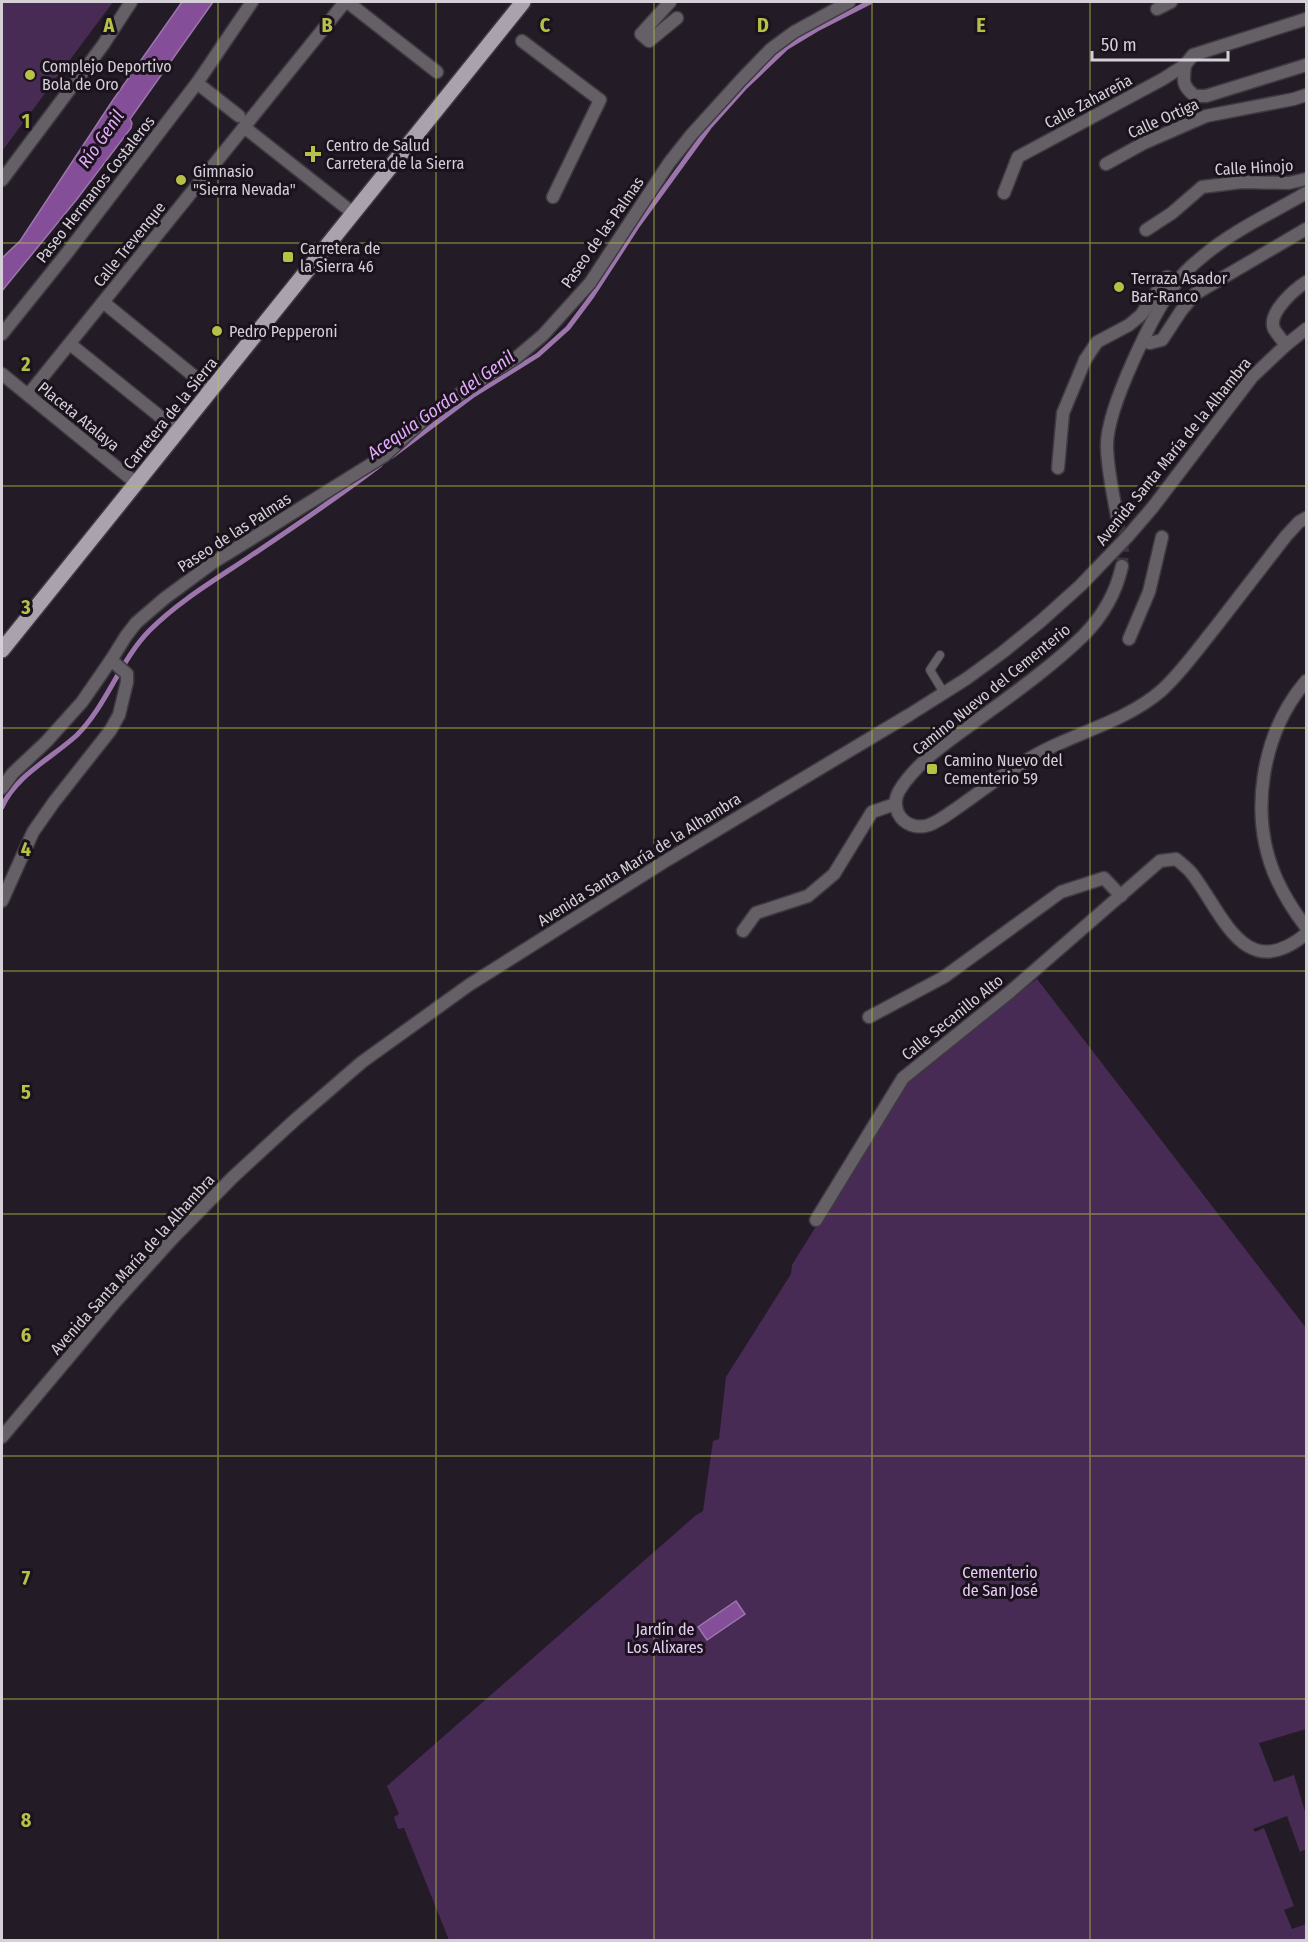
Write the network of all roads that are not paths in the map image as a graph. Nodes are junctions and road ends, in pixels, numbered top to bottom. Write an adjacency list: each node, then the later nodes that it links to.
1 (131, 2): 20 (street)
2 (252, 2): 15 (street, Paseo Hermanos Costaleros)
3 (524, 2): 24 (main road, Carretera de la Sierra)
4 (670, 2): 9 (street)
5 (849, 2): 48 (street, Paseo de las Palmas)
6 (1171, 2): 8 (street)
7 (347, 3): 14 (street); 17 (street, Calle Trevenque)
8 (1157, 9)
9 (677, 18)
10 (1306, 19): 12 (street, Calle Zahareña)
11 (522, 40): 23 (street)
12 (1185, 65): 13 (street); 22 (street, Calle Zahareña)
13 (1306, 65)
14 (437, 72)
15 (197, 83): 17 (street); 31 (street, Paseo Hermanos Costaleros)
16 (1306, 94): 18 (street, Calle Ortiga)
17 (242, 122): 24 (street); 29 (street, Calle Trevenque)
18 (1106, 164)
19 (1306, 179): 26 (street, Calle Hinojo)
20 (2, 180)
21 (1306, 193): 28 (street)
22 (1004, 194)
23 (553, 197)
24 (353, 213): 36 (main road, Carretera de la Sierra)
25 (1306, 229): 32 (street)
26 (1146, 230)
27 (1306, 282): 34 (street)
28 (1176, 283): 32 (street); 39 (street)
29 (103, 302): 33 (street, Calle Trevenque); 36 (street)
30 (1306, 329): 34 (street, Avenida Santa María de la Alhambra)
31 (2, 334)
32 (1144, 341): 42 (street)
33 (70, 344): 37 (street, Calle Trevenque); 38 (street)
34 (1286, 345): 50 (street, Avenida Santa María de la Alhambra)
35 (2, 374): 37 (street, Placeta Atalaya)
36 (211, 390): 38 (main road, Carretera de la Sierra)
37 (28, 395): 40 (street, Placeta Atalaya)
38 (178, 431): 40 (main road, Carretera de la Sierra)
39 (1058, 468)
40 (136, 483): 46 (main road, Carretera de la Sierra)
41 (1306, 518): 52 (street)
42 (1119, 522)
43 (1162, 537): 45 (street)
44 (1122, 566): 52 (street, Camino Nuevo del Cementerio)
45 (1129, 639)
46 (2, 650)
47 (940, 655): 50 (lane)
48 (119, 666): 51 (street, Paseo de las Palmas); 54 (street, Paseo de las Palmas)
49 (1306, 681): 55 (street)
50 (944, 693): 60 (street, Avenida Santa María de la Alhambra)
51 (2, 788)
52 (895, 804): 56 (street)
53 (1120, 896): 57 (street, Calle Secanillo Alto); 58 (street, Calle Secanillo Alto); 59 (street, Calle Secanillo Alto)
54 (2, 901)
55 (1306, 927)
56 (743, 931)
57 (1306, 934)
58 (869, 1017)
59 (816, 1220)
60 (2, 1437)

